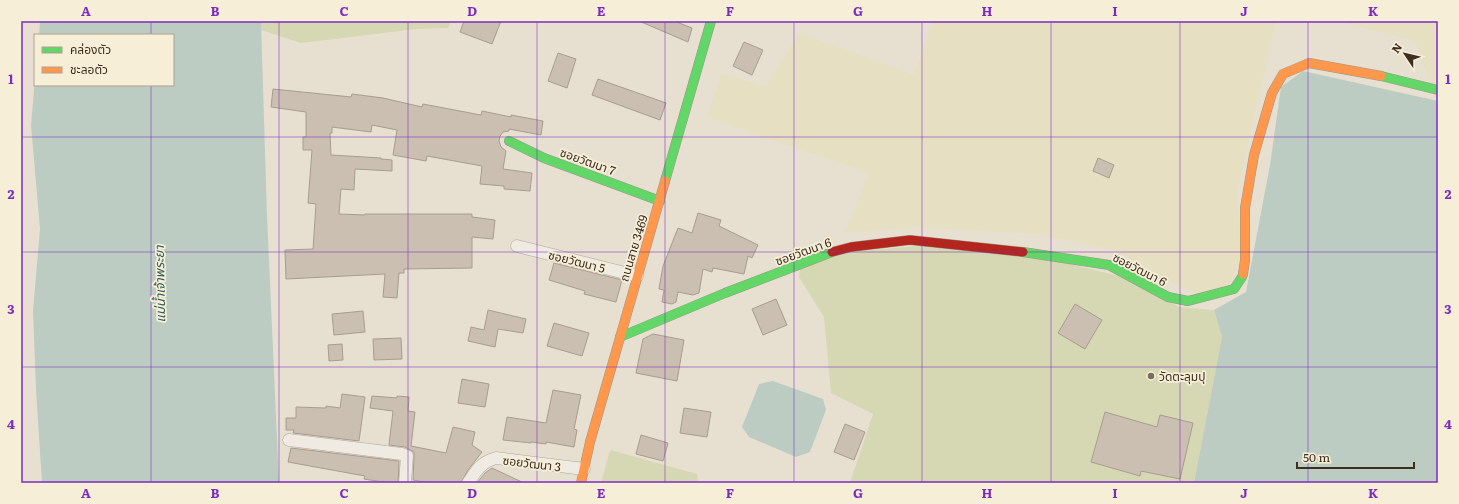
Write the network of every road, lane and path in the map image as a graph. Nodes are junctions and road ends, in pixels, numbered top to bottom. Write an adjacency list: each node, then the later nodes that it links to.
1 (711, 21): 4 (street, ถนนสาย 3469)
2 (1438, 90): 7 (street, ซอยวัฒนา 6)
3 (509, 141): 4 (street, ซอยวัฒนา 7)
4 (660, 201): 6 (street, ถนนสาย 3469)
5 (517, 246): 6 (street, ซอยวัฒนา 5)
6 (637, 276): 7 (street, ถนนสาย 3469)
7 (620, 337): 9 (street, ถนนสาย 3469)
8 (290, 440): 10 (street)
9 (584, 469): 11 (street, ซอยวัฒนา 3); 12 (street, ถนนสาย 3469)
10 (404, 483)
11 (468, 483)
12 (581, 483)

